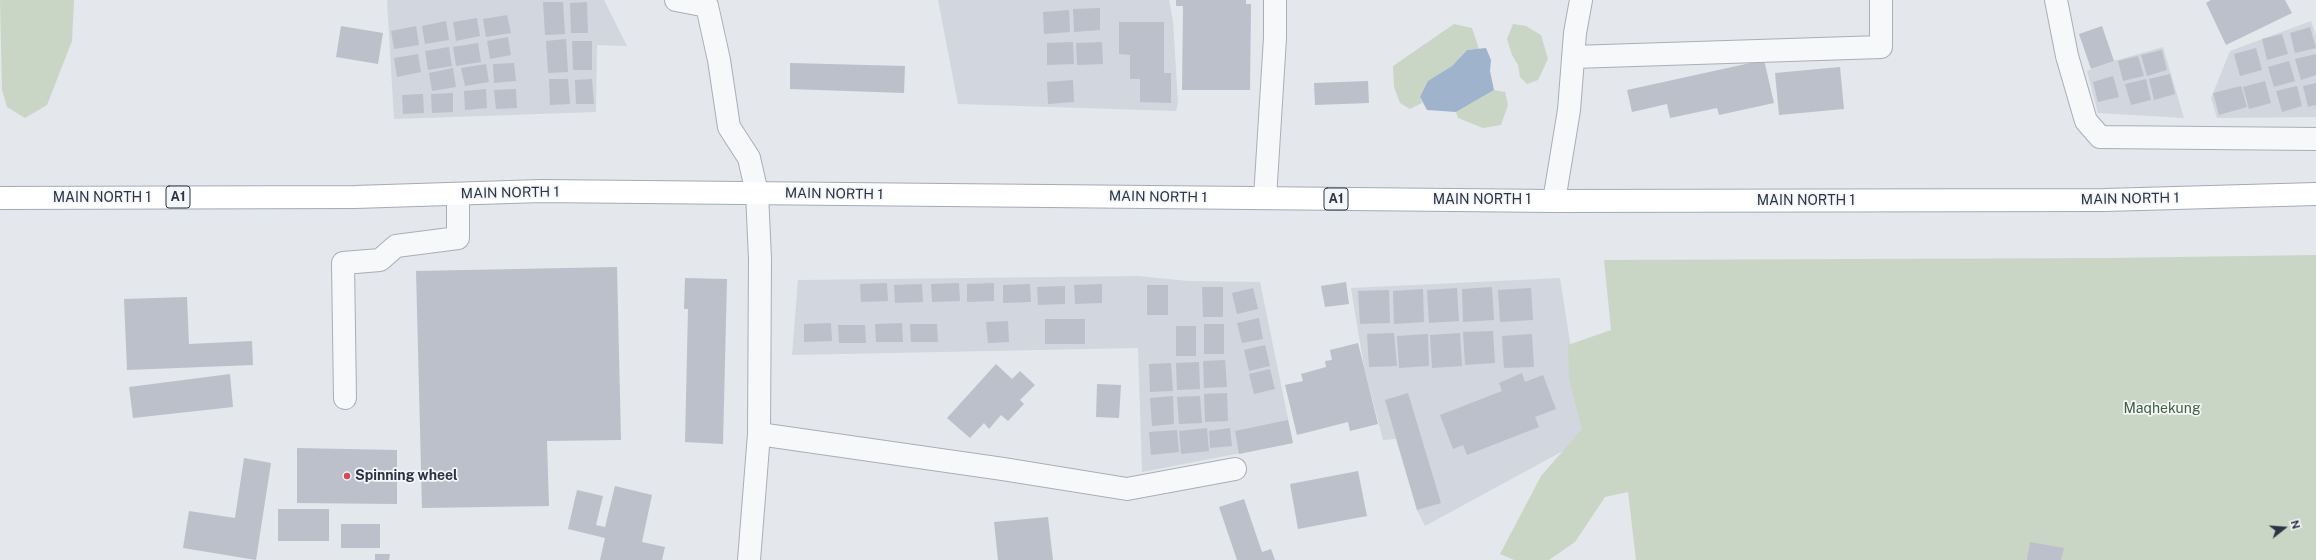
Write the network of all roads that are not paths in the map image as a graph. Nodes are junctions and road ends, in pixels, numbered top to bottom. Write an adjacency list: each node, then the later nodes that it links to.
1 (676, 0): 6 (street)
2 (1275, 0): 13 (street)
3 (1581, 0): 7 (street)
4 (1881, 0): 7 (street)
5 (2056, 0): 8 (street)
6 (708, 3): 9 (street)
7 (1573, 57): 14 (street)
8 (2316, 139)
9 (757, 193): 10 (main road, MAIN NORTH 1 / A1); 13 (main road, MAIN NORTH 1 / A1); 16 (street)
10 (458, 194): 12 (main road, MAIN NORTH 1 / A1); 15 (street)
11 (2316, 194): 14 (main road, MAIN NORTH 1 / A1)
12 (0, 198)
13 (1265, 198): 14 (main road, MAIN NORTH 1 / A1)
14 (1554, 201)
15 (345, 398)
16 (759, 434): 17 (street); 18 (street)
17 (1235, 469)
18 (749, 560)

